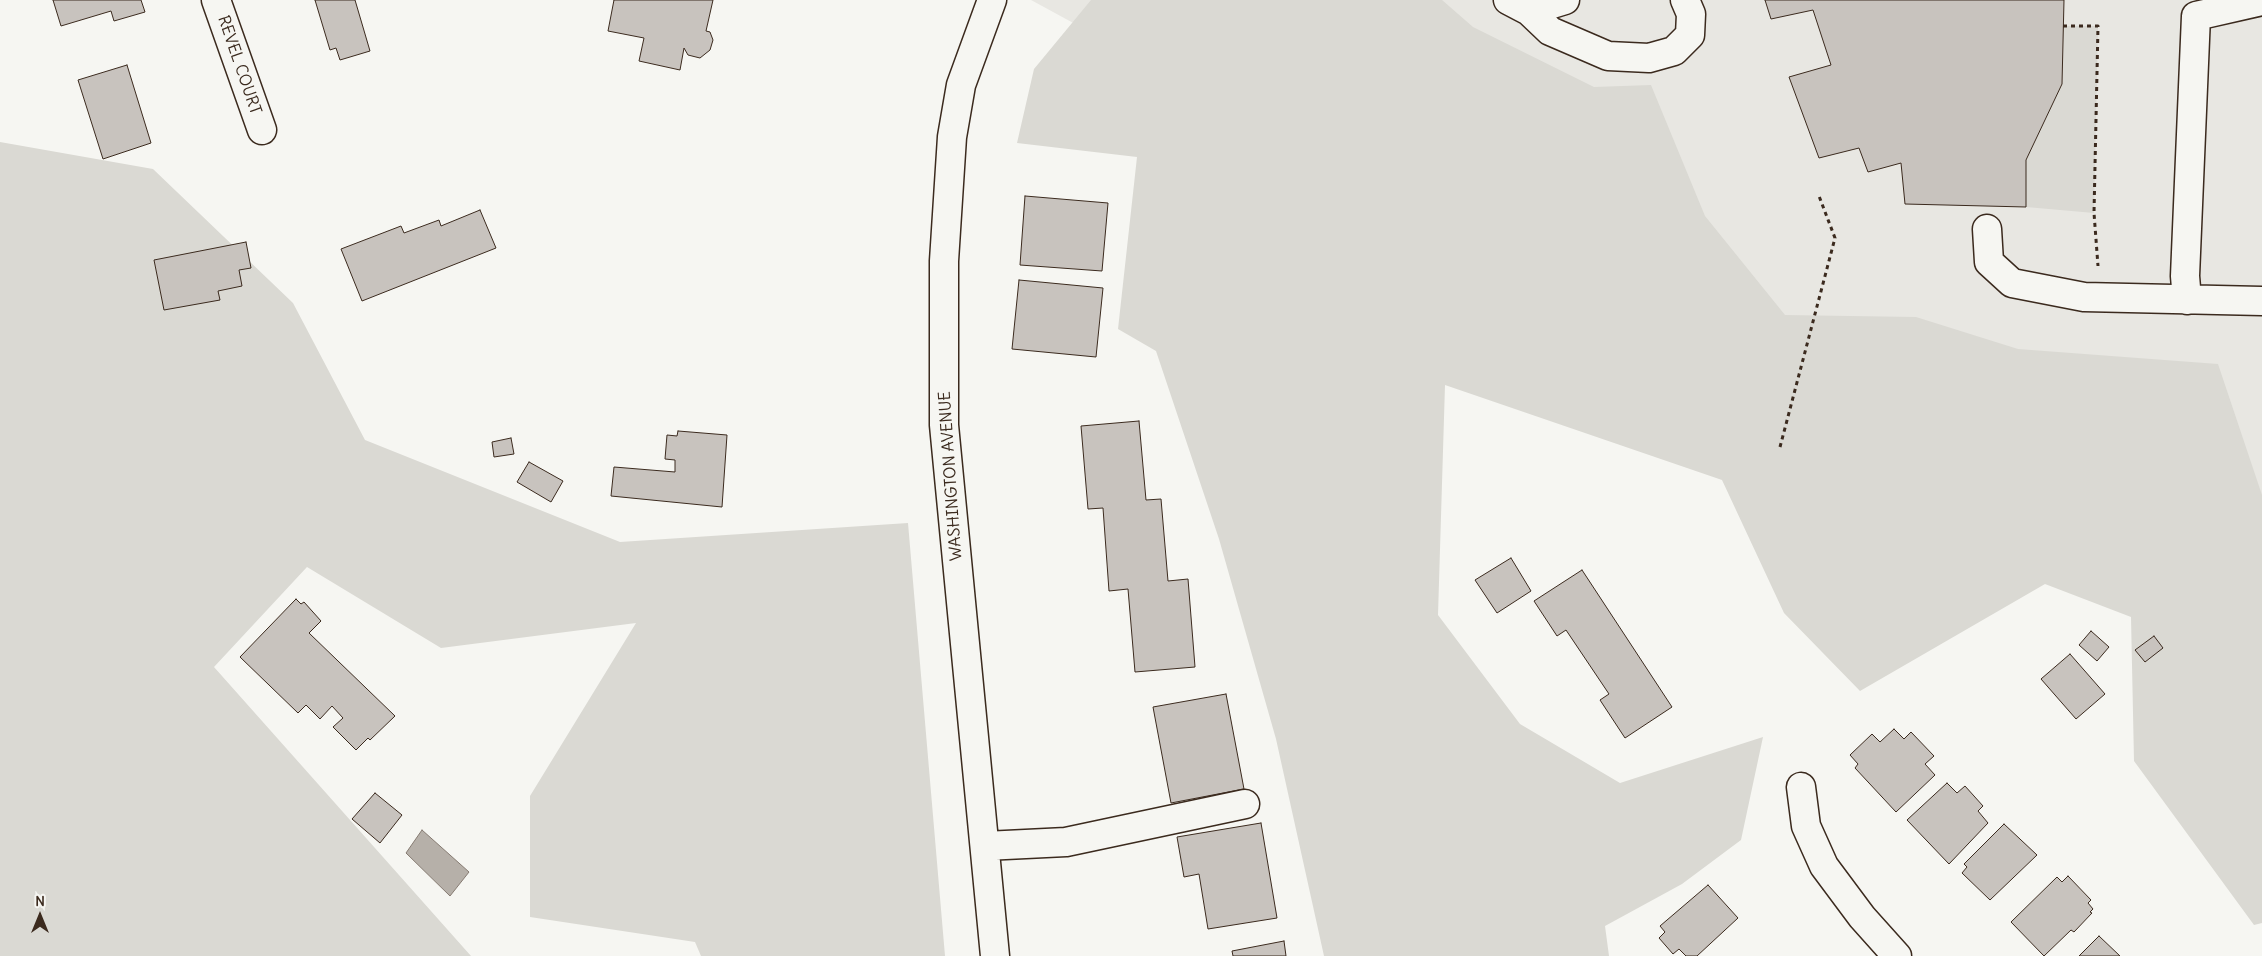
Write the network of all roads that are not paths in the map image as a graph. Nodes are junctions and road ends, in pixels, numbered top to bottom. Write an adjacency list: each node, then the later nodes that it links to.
1 (216, 0): 7 (street, REVEL COURT)
2 (992, 0): 13 (street, WASHINGTON AVENUE)
3 (1565, 0): 6 (street)
4 (1685, 0): 6 (street)
5 (2262, 0): 9 (street)
6 (1519, 5)
7 (262, 130)
8 (1987, 230): 9 (street)
9 (2187, 300): 10 (street)
10 (2262, 301)
11 (1801, 787): 15 (street)
12 (1245, 804): 13 (street)
13 (985, 846): 14 (street, WASHINGTON AVENUE)
14 (995, 956)
15 (1898, 956)

